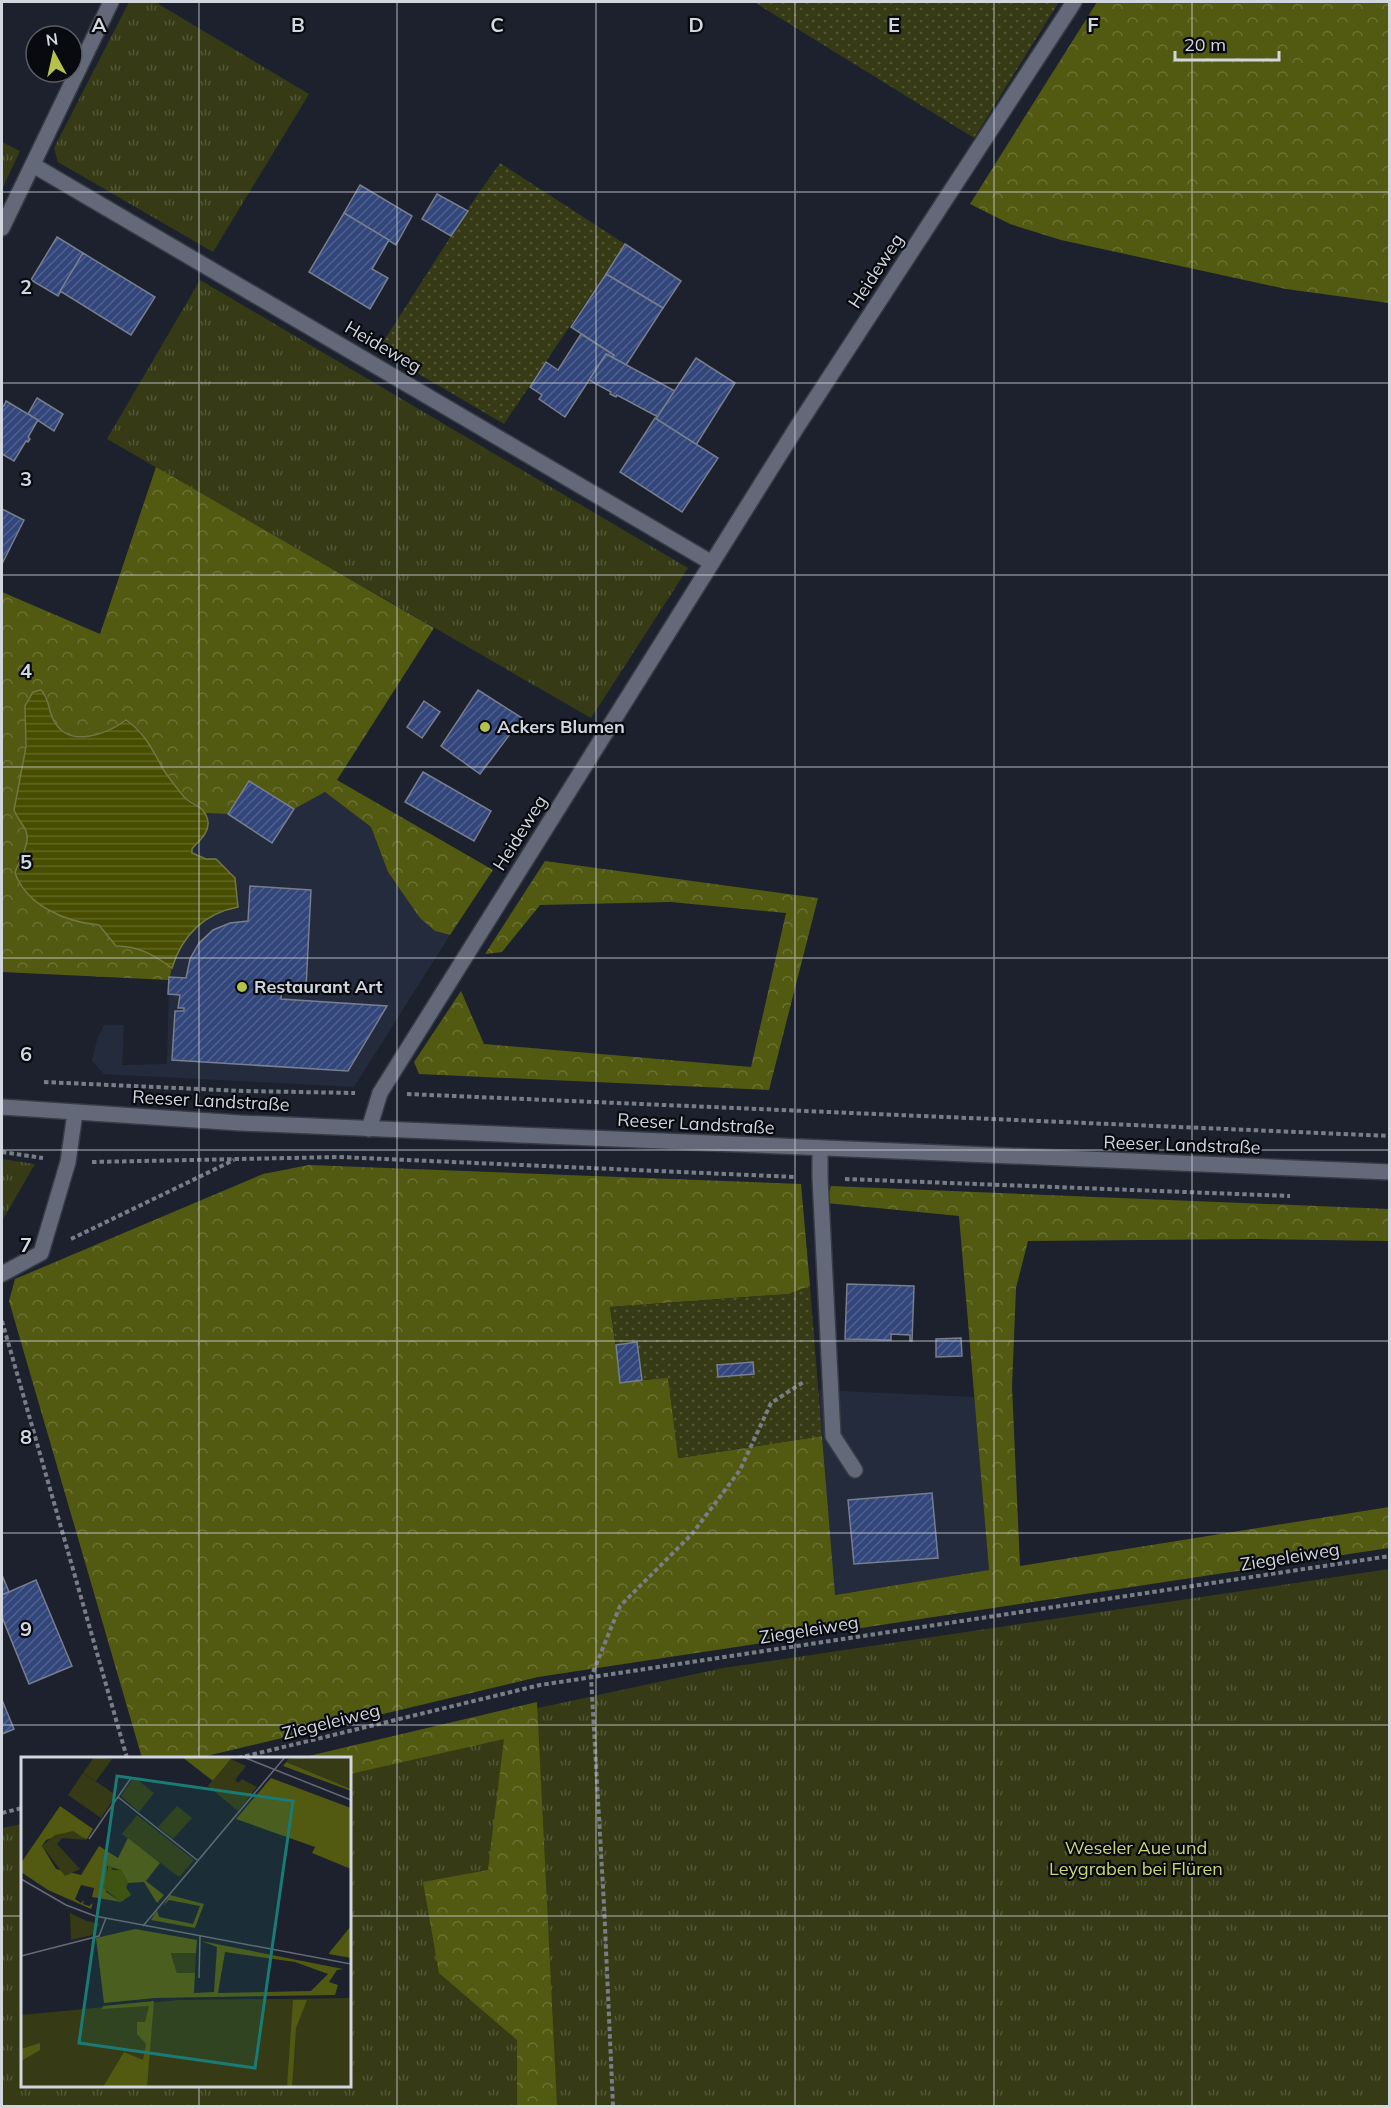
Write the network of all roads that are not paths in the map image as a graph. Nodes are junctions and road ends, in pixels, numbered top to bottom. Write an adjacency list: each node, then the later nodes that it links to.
1 (111, 2): 3 (street)
2 (1074, 2): 5 (street, Heideweg)
3 (33, 165): 4 (street); 5 (street, Heideweg)
4 (2, 228)
5 (712, 563): 8 (street, Heideweg)
6 (2, 1107): 7 (street, Reeser Landstraße)
7 (75, 1113): 8 (street, Reeser Landstraße); 11 (street)
8 (369, 1129): 9 (street, Reeser Landstraße)
9 (820, 1149): 10 (street, Reeser Landstraße); 12 (street)
10 (1389, 1172)
11 (2, 1274)
12 (855, 1470)

